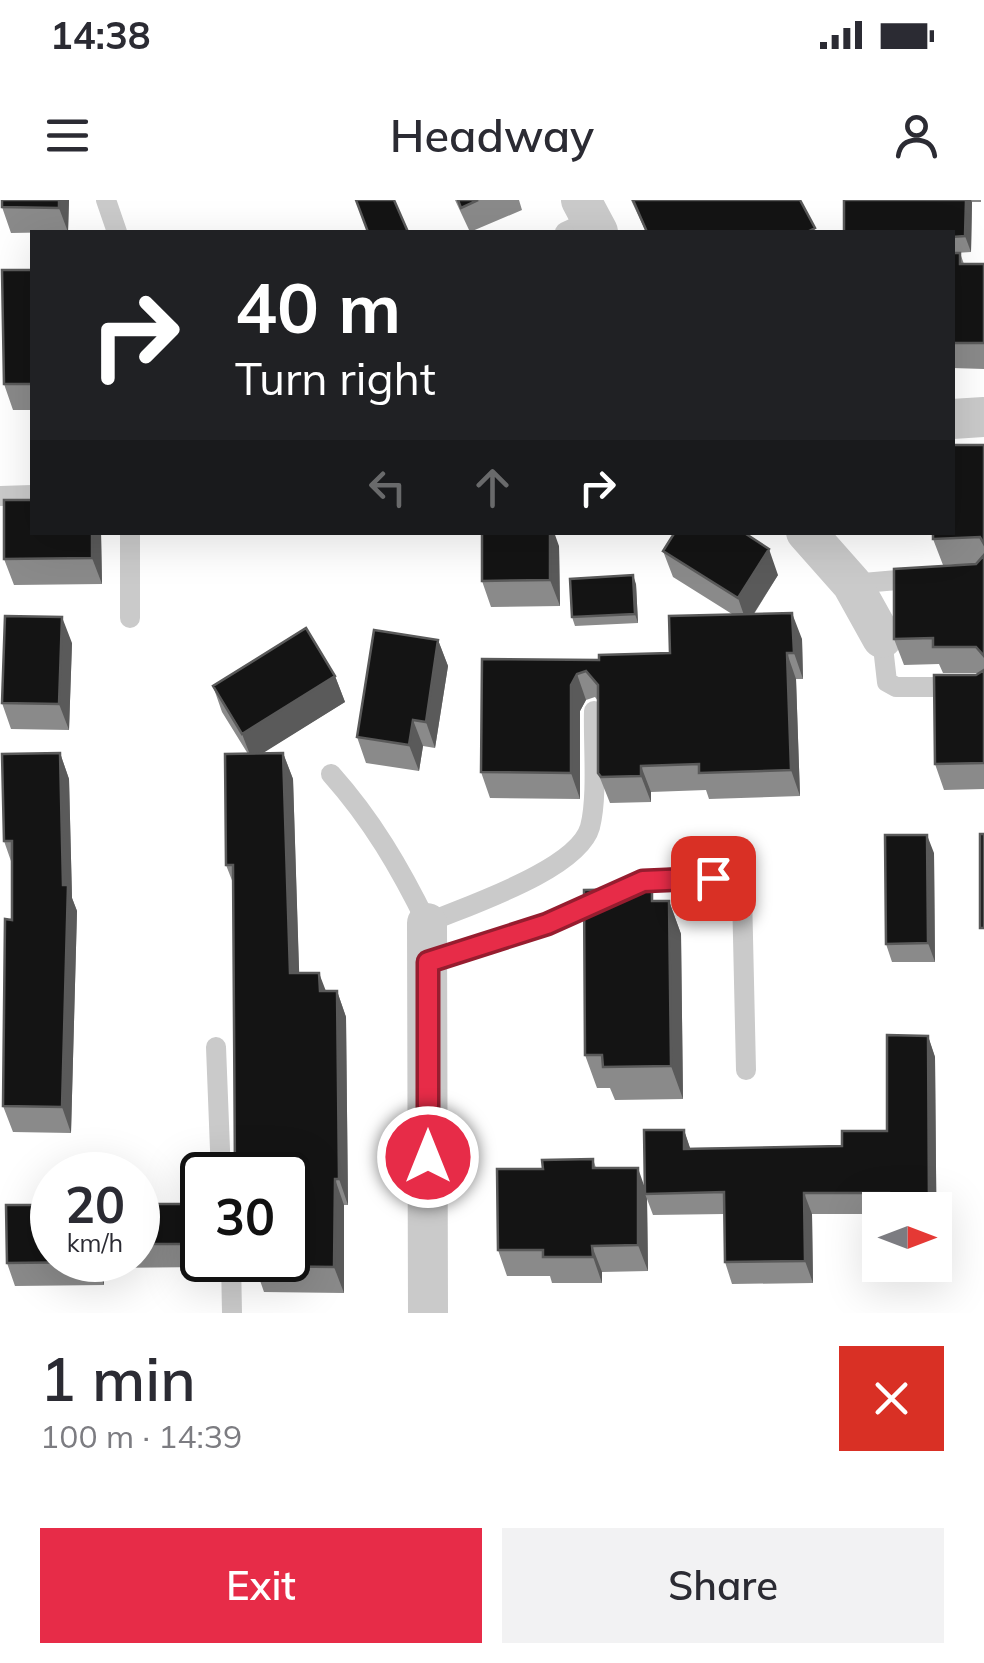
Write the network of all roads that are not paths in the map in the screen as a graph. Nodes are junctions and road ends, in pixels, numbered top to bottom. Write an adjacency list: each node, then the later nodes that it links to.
1 (106, 200): 2 (lane)
2 (116, 230)
3 (984, 417): 4 (street)
4 (955, 419)
5 (30, 495): 6 (lane)
6 (0, 496)
7 (130, 535): 11 (lane)
8 (809, 535): 10 (street)
9 (948, 577): 10 (lane)
10 (852, 584): 12 (street)
11 (130, 618)
12 (882, 638): 13 (lane)
13 (984, 688)
14 (594, 711): 16 (lane)
15 (330, 774): 16 (lane)
16 (428, 942): 18 (lane); 22 (street)
17 (216, 1047): 19 (lane)
18 (746, 1070)
19 (221, 1152)
20 (231, 1282): 21 (lane)
21 (232, 1313)
22 (428, 1313)

